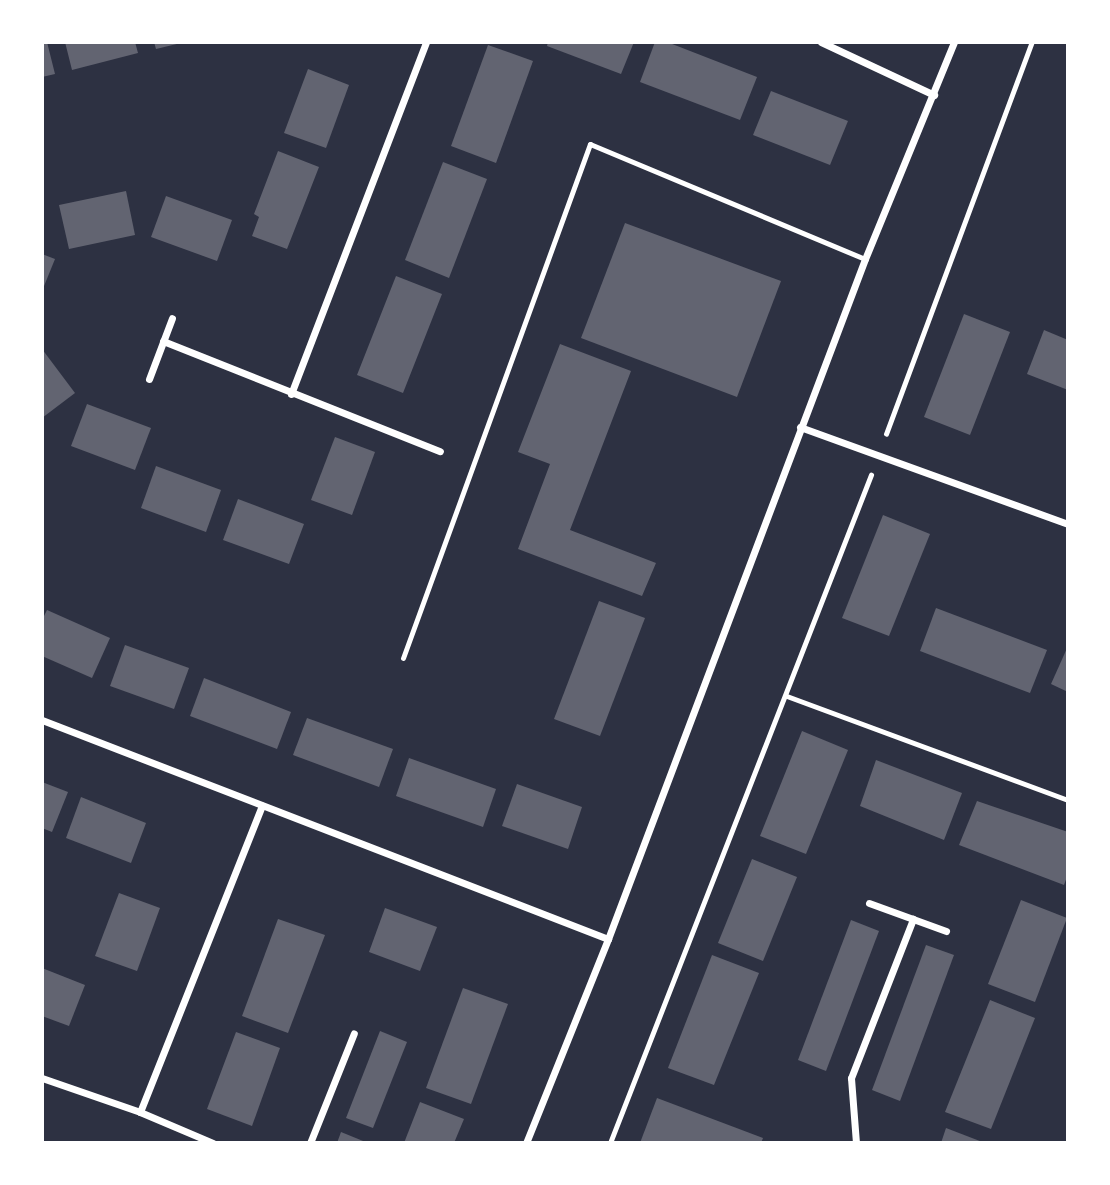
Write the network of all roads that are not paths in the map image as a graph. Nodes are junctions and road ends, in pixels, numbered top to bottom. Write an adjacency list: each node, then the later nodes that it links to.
1 (426, 42): 9 (street)
2 (821, 42): 4 (street)
3 (954, 42): 4 (street)
4 (933, 95): 5 (street)
5 (865, 259): 10 (street); 13 (lane)
6 (172, 318): 7 (street)
7 (163, 341): 8 (street); 9 (street)
8 (149, 379)
9 (290, 394): 11 (street)
10 (800, 427): 12 (street); 19 (street)
11 (440, 451)
12 (1068, 524)
13 (403, 658)
14 (42, 720): 15 (street)
15 (262, 804): 19 (street); 22 (street)
16 (869, 903): 17 (street)
17 (913, 919): 18 (street); 26 (street)
18 (946, 931)
19 (608, 939): 25 (street)
20 (354, 1032): 24 (street)
21 (42, 1078): 22 (street)
22 (140, 1112): 23 (street)
23 (212, 1143)
24 (310, 1143)
25 (526, 1143)
26 (856, 1143)

